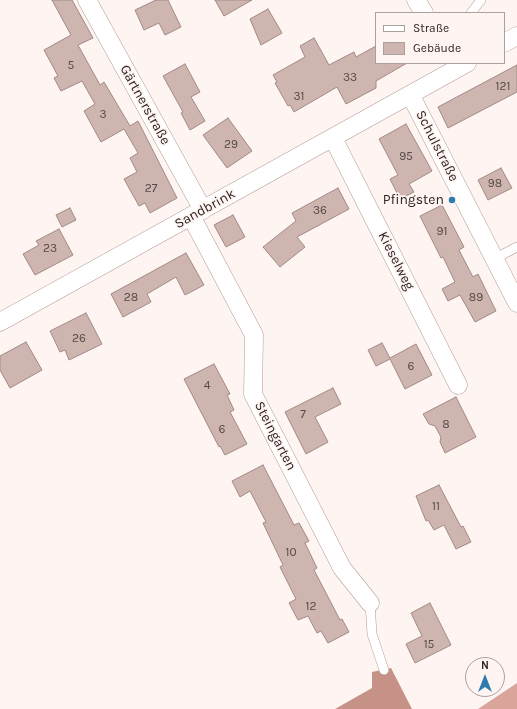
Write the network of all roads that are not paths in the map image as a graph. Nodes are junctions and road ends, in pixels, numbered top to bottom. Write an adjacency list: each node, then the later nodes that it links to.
1 (86, 0): 11 (street, Gärtnerstraße)
2 (416, 0): 4 (street)
3 (481, 0): 5 (lane)
4 (423, 12)
5 (472, 12)
6 (517, 36): 7 (street)
7 (505, 42)
8 (458, 65): 9 (street, Sandbrink)
9 (411, 96): 10 (street, Sandbrink); 13 (street, Schulstraße)
10 (333, 138): 11 (street, Sandbrink); 16 (street, Kieselweg)
11 (197, 213): 15 (street, Sandbrink); 17 (street, Steingarten)
12 (517, 246): 13 (lane)
13 (494, 259): 14 (street, Schulstraße)
14 (517, 304)
15 (0, 322)
16 (458, 385)
17 (370, 603): 18 (lane)
18 (384, 670)

